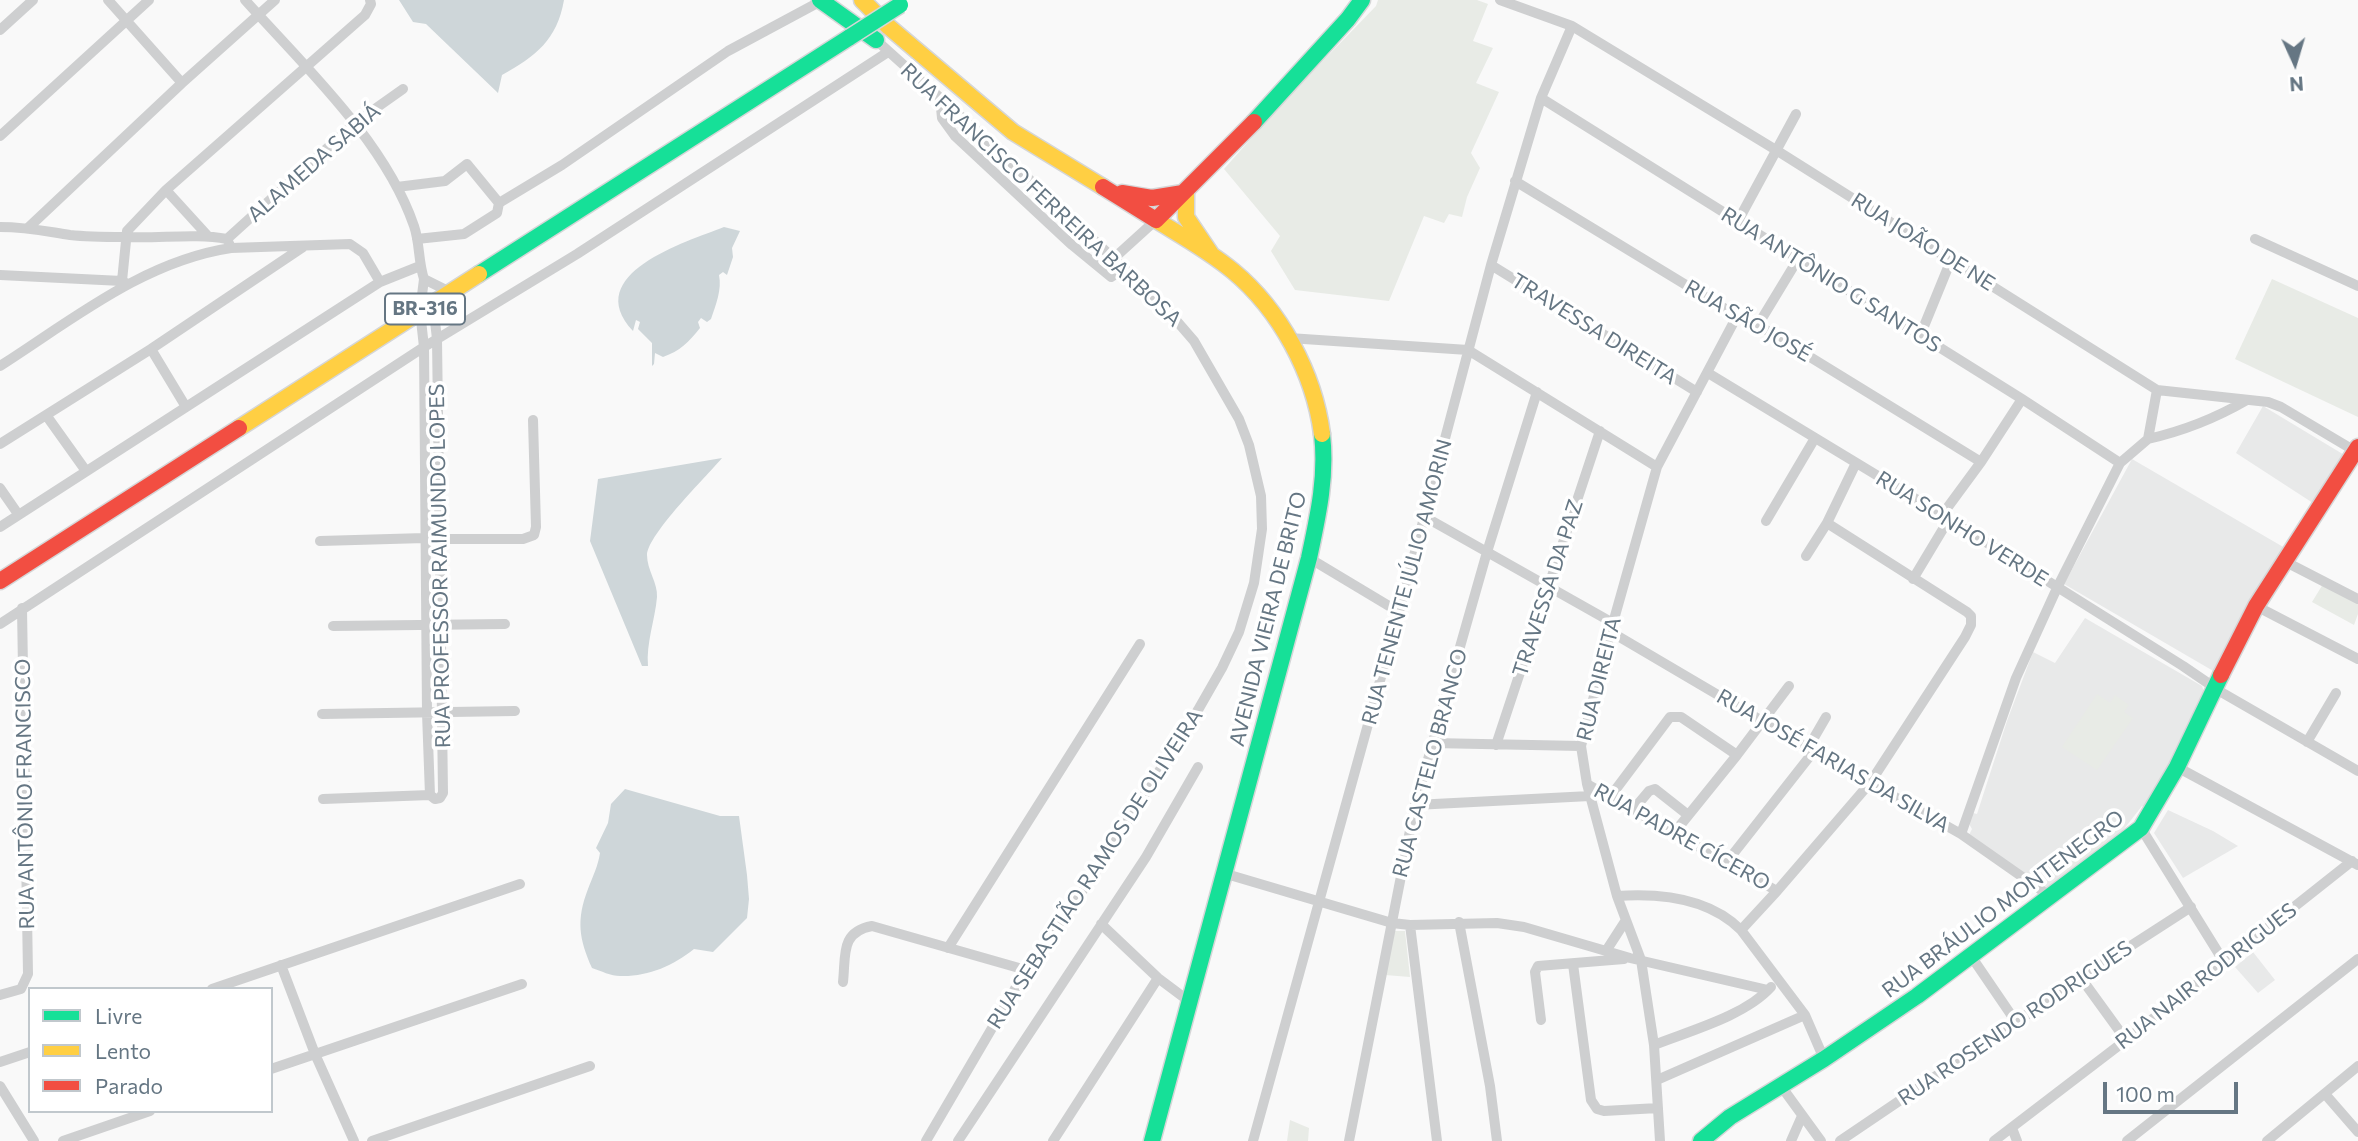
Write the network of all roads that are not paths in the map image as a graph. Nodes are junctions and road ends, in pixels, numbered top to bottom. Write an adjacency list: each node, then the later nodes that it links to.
1 (33, 0): 15 (street)
2 (108, 0): 13 (street)
3 (149, 0): 13 (street)
4 (245, 0): 12 (street)
5 (275, 0): 12 (street)
6 (370, 0): 18 (street)
7 (820, 0): 16 (main road); 32 (street)
8 (1362, 0): 31 (main road)
9 (1500, 0): 14 (street, RUA JOÃO DE NE)
10 (904, 3): 56 (main road, BR-316, bridge)
11 (866, 4): 29 (main road, AVENIDA VIEIRA DE BRITO)
12 (258, 15): 18 (street); 19 (street)
13 (127, 20): 19 (street); 25 (street)
14 (1572, 26): 22 (street, RUA TENENTE JÚLIO AMORIN); 26 (street, RUA JOÃO DE NE)
15 (0, 30)
16 (876, 40): 17 (street, RUA FRANCISCO FERREIRA BARBOSA)
17 (888, 52): 21 (street, RUA FRANCISCO FERREIRA BARBOSA); 62 (street)
18 (307, 69): 24 (street); 30 (street)
19 (182, 83): 36 (street)
20 (403, 89): 24 (street, ALAMEDA SABIÁ)
21 (940, 98): 44 (street, RUA FRANCISCO FERREIRA BARBOSA); 49 (street)
22 (1541, 98): 27 (street, RUA TENENTE JÚLIO AMORIN); 34 (street, RUA ANTÔNIO G SANTOS)
23 (1796, 114): 26 (street)
24 (355, 123): 28 (street); 41 (street, ALAMEDA SABIÁ)
25 (0, 136)
26 (1776, 150): 34 (street); 46 (street, RUA JOÃO DE NE)
27 (1515, 181): 47 (street, RUA TENENTE JÚLIO AMORIN); 58 (street, RUA SÃO JOSÉ)
28 (397, 187): 32 (street); 39 (street)
29 (1102, 188): 31 (main road); 33 (main road, AVENIDA VIEIRA DE BRITO)
30 (166, 191): 37 (street); 38 (street)
31 (1186, 191): 33 (main road); 43 (main road)
32 (499, 203): 39 (street)
33 (1156, 220): 43 (main road, AVENIDA VIEIRA DE BRITO); 44 (street)
34 (1738, 221): 45 (street, RUA ANTÔNIO G SANTOS)
35 (0, 227): 36 (street)
36 (29, 227): 38 (street)
37 (207, 236): 38 (street); 41 (street)
38 (124, 237): 54 (street)
39 (417, 239): 48 (street)
40 (2255, 239): 55 (street)
41 (229, 244): 42 (street); 54 (street)
42 (304, 247): 52 (street); 64 (street)
43 (1211, 254): 61 (main road, AVENIDA VIEIRA DE BRITO)
44 (1113, 258): 49 (street, RUA FRANCISCO FERREIRA BARBOSA)
45 (1798, 259): 59 (street); 60 (street, RUA ANTÔNIO G SANTOS)
46 (1951, 260): 60 (street); 68 (street, RUA JOÃO DE NE)
47 (1491, 265): 65 (street, RUA TENENTE JÚLIO AMORIN); 70 (street, TRAVESSA DIREITA)
48 (420, 267): 51 (street); 52 (street)
49 (1123, 269): 114 (street, RUA FRANCISCO FERREIRA BARBOSA)
50 (6, 275): 53 (street); 54 (street)
51 (424, 278): 56 (street); 57 (street)
52 (380, 282): 73 (street)
53 (0, 283)
54 (125, 283): 66 (street)
55 (2358, 286)
56 (450, 292): 57 (main road, BR-316)
57 (427, 307): 62 (street, RUA PROFESSOR RAIMUNDO LOPES); 63 (street, RUA PROFESSOR RAIMUNDO LOPES); 101 (main road, BR-316)
58 (1737, 316): 59 (street, RUA SÃO JOSÉ); 67 (street, RUA DIREITA)
59 (1758, 325): 82 (street, RUA SÃO JOSÉ)
60 (1920, 336): 71 (street, RUA ANTÔNIO G SANTOS)
61 (1289, 338): 65 (street); 98 (main road, AVENIDA VIEIRA DE BRITO)
62 (437, 340): 63 (street); 94 (street, RUA PROFESSOR RAIMUNDO LOPES)
63 (424, 347): 93 (street, RUA PROFESSOR RAIMUNDO LOPES); 106 (street)
64 (150, 349): 73 (street); 74 (street)
65 (1468, 350): 69 (street); 88 (street, RUA TENENTE JÚLIO AMORIN)
66 (0, 366)
67 (1708, 373): 70 (street, RUA DIREITA); 77 (street, RUA SONHO VERDE)
68 (2157, 390): 72 (street, RUA JOÃO DE NE); 78 (street)
69 (1537, 392): 76 (street); 96 (street, RUA CASTELO BRANCO)
70 (1697, 392): 84 (street, RUA DIREITA)
71 (2022, 399): 82 (street); 83 (street, RUA ANTÔNIO G SANTOS)
72 (2248, 400): 78 (street); 80 (street, RUA JOÃO DE NE)
73 (186, 407): 85 (street)
74 (46, 415): 79 (street); 85 (street)
75 (533, 420): 94 (street)
76 (1600, 431): 84 (street); 102 (street, TRAVESSA DA PAZ)
77 (1815, 438): 81 (street, RUA SONHO VERDE); 90 (street)
78 (2148, 439): 83 (street)
79 (0, 444)
80 (2357, 449): 99 (main road, RUA BRÁULIO MONTENEGRO)
81 (1856, 463): 89 (street, RUA SONHO VERDE); 91 (street)
82 (1981, 463): 89 (street)
83 (2120, 463): 103 (street)
84 (1657, 467): 113 (street, RUA DIREITA)
85 (86, 471): 87 (street)
86 (0, 488): 87 (street)
87 (18, 514): 92 (street)
88 (1425, 517): 96 (street, RUA JOSÉ FARIAS DA SILVA); 107 (street, RUA TENENTE JÚLIO AMORIN)
89 (1945, 517): 100 (street); 103 (street, RUA SONHO VERDE)
90 (1766, 521)
91 (1827, 523): 97 (street); 100 (street)
92 (0, 527)
93 (425, 538): 95 (street); 109 (street, RUA PROFESSOR RAIMUNDO LOPES)
94 (440, 539): 110 (street, RUA PROFESSOR RAIMUNDO LOPES)
95 (320, 541)
96 (1488, 552): 102 (street, RUA JOSÉ FARIAS DA SILVA); 127 (street, RUA CASTELO BRANCO)
97 (1806, 556)
98 (1309, 558): 107 (street); 149 (main road, AVENIDA VIEIRA DE BRITO)
99 (2284, 561): 104 (street); 105 (main road, RUA BRÁULIO MONTENEGRO)
100 (1913, 579): 135 (street)
101 (0, 581)
102 (1549, 587): 113 (street, RUA JOSÉ FARIAS DA SILVA); 128 (street, TRAVESSA DA PAZ)
103 (2057, 587): 118 (street, RUA SONHO VERDE); 146 (street)
104 (2358, 599)
105 (2256, 606): 116 (street); 118 (main road, RUA BRÁULIO MONTENEGRO)
106 (22, 608): 108 (street); 178 (street, RUA ANTÔNIO FRANCISCO)
107 (1399, 612): 154 (street, RUA TENENTE JÚLIO AMORIN)
108 (0, 624)
109 (427, 624): 110 (street); 112 (street); 122 (street, RUA PROFESSOR RAIMUNDO LOPES)
110 (440, 624): 111 (street); 121 (street, RUA PROFESSOR RAIMUNDO LOPES)
111 (505, 624)
112 (333, 626)
113 (1612, 628): 125 (street, RUA JOSÉ FARIAS DA SILVA); 129 (street, RUA DIREITA)
114 (1240, 632): 170 (street, RUA SEBASTIÃO RAMOS DE OLIVEIRA)
115 (1140, 644): 162 (street)
116 (2358, 659)
117 (1789, 686): 125 (street)
118 (2214, 688): 126 (street, RUA SONHO VERDE); 133 (main road, RUA BRÁULIO MONTENEGRO)
119 (2336, 693): 126 (street)
120 (515, 711): 121 (street)
121 (442, 712): 122 (street); 137 (street, RUA PROFESSOR RAIMUNDO LOPES)
122 (427, 713): 123 (street); 137 (street, RUA PROFESSOR RAIMUNDO LOPES)
123 (322, 714)
124 (1826, 718): 130 (street)
125 (1763, 721): 130 (street, RUA JOSÉ FARIAS DA SILVA); 131 (street)
126 (2307, 742): 134 (street, RUA SONHO VERDE)
127 (1432, 743): 128 (street); 141 (street, RUA CASTELO BRANCO)
128 (1496, 745): 129 (street)
129 (1581, 746): 136 (street, RUA DIREITA)
130 (1811, 750): 135 (street, RUA JOSÉ FARIAS DA SILVA); 147 (street)
131 (1737, 755): 139 (street); 143 (street)
132 (1198, 767): 159 (street, RUA SEBASTIÃO RAMOS DE OLIVEIRA)
133 (2178, 767): 144 (main road, RUA BRÁULIO MONTENEGRO); 148 (street)
134 (2358, 771)
135 (1870, 783): 146 (street, RUA JOSÉ FARIAS DA SILVA); 151 (street)
136 (1587, 784): 138 (street, RUA DIREITA); 139 (street, RUA PADRE CÍCERO)
137 (430, 796): 140 (street)
138 (1590, 796): 141 (street, RUA PADRE CÍCERO); 152 (street, RUA DIREITA)
139 (1610, 797): 142 (street, RUA PADRE CÍCERO)
140 (323, 799)
141 (1415, 805): 158 (street, RUA CASTELO BRANCO)
142 (1633, 810): 143 (street); 145 (street, RUA PADRE CÍCERO)
143 (1688, 816): 145 (street)
144 (2141, 828): 153 (main road, RUA BRÁULIO MONTENEGRO); 155 (street)
145 (1674, 833): 147 (street, RUA PADRE CÍCERO)
146 (1961, 834): 153 (street, RUA JOSÉ FARIAS DA SILVA)
147 (1726, 863): 151 (street, RUA PADRE CÍCERO)
148 (2355, 863): 167 (street, RUA NAIR RODRIGUES)
149 (1223, 873): 154 (street); 179 (main road, AVENIDA VIEIRA DE BRITO)
150 (520, 884): 169 (street)
151 (1777, 891): 161 (street)
152 (1618, 896): 156 (street, RUA DIREITA); 161 (street)
153 (2051, 897): 164 (main road, RUA BRÁULIO MONTENEGRO)
154 (1320, 901): 158 (street); 209 (street, RUA TENENTE JÚLIO AMORIN)
155 (2191, 907): 167 (street); 172 (street, RUA ROSENDO RODRIGUES)
156 (1626, 919): 163 (street); 165 (street, RUA DIREITA)
157 (1460, 922): 160 (street); 163 (street); 212 (street)
158 (1392, 923): 160 (street); 210 (street, RUA CASTELO BRANCO)
159 (1101, 924): 171 (street); 207 (street, RUA SEBASTIÃO RAMOS DE OLIVEIRA)
160 (1410, 925): 211 (street)
161 (1741, 930): 173 (street)
162 (948, 947): 170 (street); 174 (street)
163 (1606, 951): 165 (street)
164 (1971, 956): 182 (street); 187 (main road, RUA BRÁULIO MONTENEGRO)
165 (1636, 959): 168 (street); 177 (street); 184 (street, RUA DIREITA)
166 (2358, 959): 220 (street)
167 (2224, 962): 183 (street, RUA NAIR RODRIGUES)
168 (1573, 964): 181 (street); 196 (street)
169 (281, 965): 176 (street); 186 (street)
170 (1026, 970): 206 (street, RUA SEBASTIÃO RAMOS DE OLIVEIRA)
171 (1158, 978): 179 (street); 208 (street)
172 (2081, 978): 182 (street, RUA ROSENDO RODRIGUES); 183 (street)
173 (1777, 979): 177 (street); 180 (street)
174 (843, 982)
175 (522, 984): 186 (street)
176 (218, 987)
177 (1768, 990): 184 (street)
178 (0, 995)
179 (1190, 1002): 201 (main road, AVENIDA VIEIRA DE BRITO)
180 (1805, 1015): 187 (street); 192 (street)
181 (1541, 1020)
182 (2016, 1022): 217 (street, RUA ROSENDO RODRIGUES)
183 (2126, 1040): 199 (street, RUA NAIR RODRIGUES)
184 (1654, 1045): 192 (street, RUA DIREITA)
185 (28, 1053): 188 (street)
186 (315, 1054): 191 (street); 204 (street)
187 (1824, 1059): 193 (main road, RUA BRÁULIO MONTENEGRO)
188 (0, 1062)
189 (590, 1066): 205 (street)
190 (2358, 1066): 195 (street)
191 (273, 1068)
192 (1657, 1080): 196 (street, RUA DIREITA)
193 (1781, 1086): 198 (street); 214 (main road, RUA BRÁULIO MONTENEGRO)
194 (2, 1093): 202 (street)
195 (2325, 1094): 200 (street); 221 (street)
196 (1658, 1108): 213 (street, RUA DIREITA)
197 (144, 1113): 203 (street)
198 (1802, 1116): 215 (street); 216 (street)
199 (2012, 1128): 218 (street, RUA NAIR RODRIGUES); 219 (street)
200 (2358, 1132)
201 (1157, 1139)
202 (34, 1141)
203 (63, 1141)
204 (354, 1141)
205 (372, 1141)
206 (926, 1141)
207 (958, 1141)
208 (1053, 1141)
209 (1253, 1141)
210 (1349, 1141)
211 (1437, 1141)
212 (1497, 1141)
213 (1660, 1141)
214 (1701, 1141)
215 (1791, 1141)
216 (1821, 1141)
217 (1840, 1141)
218 (1994, 1141)
219 (2017, 1141)
220 (2127, 1141)
221 (2267, 1141)

